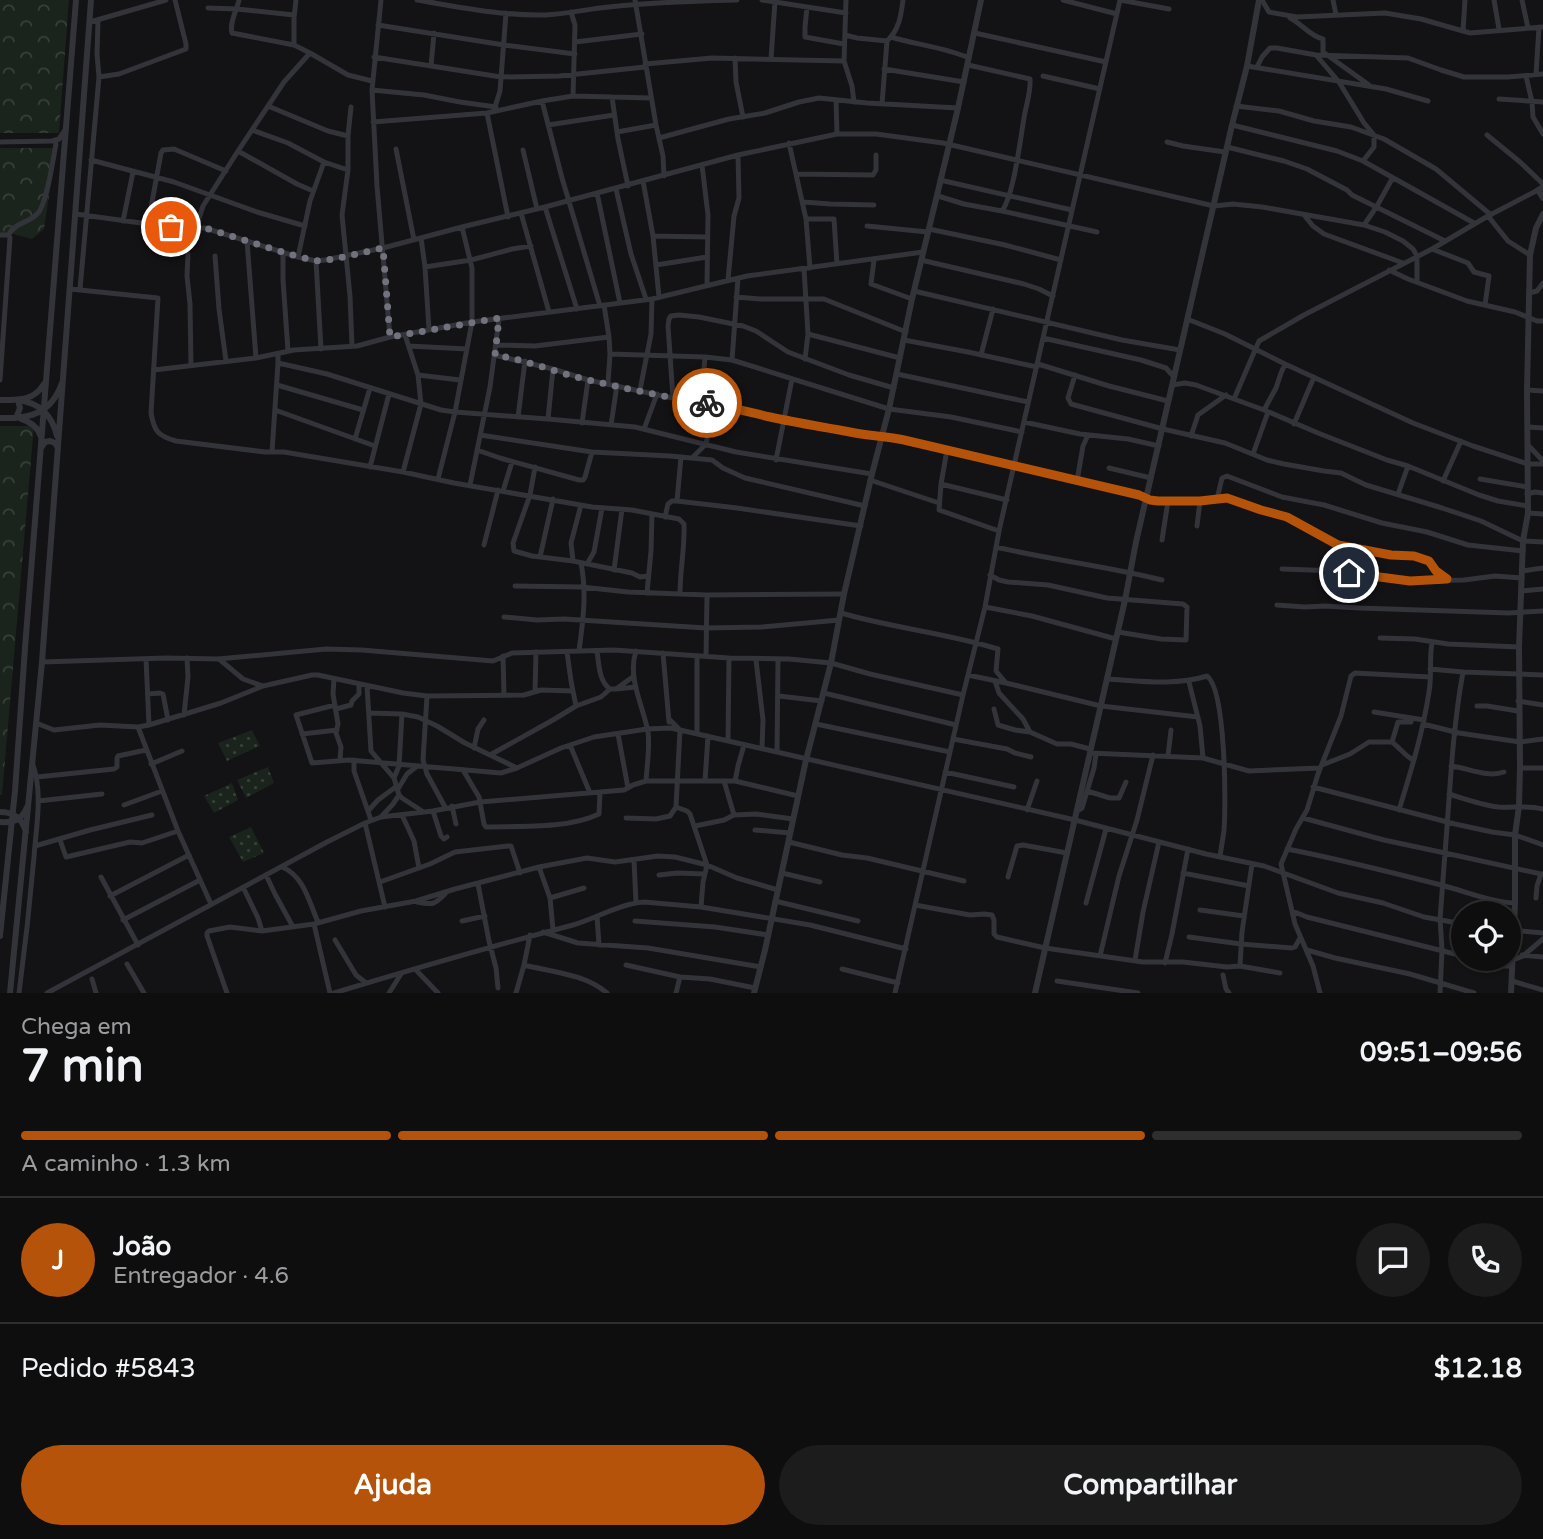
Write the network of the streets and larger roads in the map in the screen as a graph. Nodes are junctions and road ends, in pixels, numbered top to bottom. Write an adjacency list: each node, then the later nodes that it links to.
1 (76, 0): 100 (street)
2 (91, 0): 38 (street)
3 (166, 0): 37 (street)
4 (175, 0): 73 (street)
5 (239, 0): 26 (street)
6 (296, 0): 34 (street)
7 (381, 0): 39 (street)
8 (417, 0): 31 (street)
9 (737, 0): 23 (street)
10 (762, 0): 22 (street)
11 (823, 0): 27 (street)
12 (846, 0): 32 (street)
13 (903, 0): 49 (street)
14 (981, 0): 46 (street)
15 (1063, 0): 33 (street)
16 (1120, 0): 28 (street); 33 (street)
17 (1261, 0): 35 (street); 66 (street)
18 (1333, 0): 36 (street)
19 (1465, 0): 44 (street)
20 (1494, 0): 43 (street)
21 (1522, 0): 42 (street)
22 (775, 1): 24 (street); 60 (street)
23 (635, 2): 29 (street); 47 (street)
24 (807, 7): 27 (street); 51 (street)
25 (208, 8): 26 (street)
26 (237, 9): 34 (street); 52 (street)
27 (821, 9): 32 (street)
28 (1169, 9)
29 (583, 10): 30 (street); 40 (street)
30 (571, 12): 31 (street); 40 (street)
31 (506, 13): 53 (street)
32 (845, 13): 48 (street)
33 (1117, 14): 63 (street)
34 (294, 15): 52 (street)
35 (1284, 15): 36 (street); 57 (street)
36 (1336, 15): 44 (street)
37 (99, 20): 38 (street); 73 (street)
38 (90, 23): 160 (street)
39 (378, 25): 45 (street); 58 (street)
40 (575, 25): 50 (street)
41 (1541, 27): 42 (street); 69 (street)
42 (1528, 28): 43 (street)
43 (1499, 29): 44 (street)
44 (1463, 31)
45 (433, 33): 53 (street); 64 (street)
46 (975, 33): 62 (street); 63 (street)
47 (642, 34): 50 (street); 65 (street)
48 (845, 35): 49 (street); 51 (street)
49 (889, 39): 62 (street); 68 (street)
50 (575, 41): 55 (street)
51 (844, 44): 61 (street)
52 (294, 45): 54 (street)
53 (504, 45): 55 (street); 74 (street)
54 (310, 53): 75 (street); 92 (street)
55 (575, 54): 70 (street)
56 (1316, 55): 57 (street); 67 (street); 77 (street)
57 (1327, 55): 72 (street); 78 (street)
58 (374, 57): 64 (street); 75 (street)
59 (734, 58): 60 (street); 65 (street); 98 (street)
60 (771, 59): 61 (street)
61 (844, 61): 88 (street)
62 (969, 61): 76 (street); 125 (street)
63 (1106, 62): 79 (street)
64 (431, 65): 74 (street)
65 (645, 65): 70 (street); 83 (street)
66 (1247, 66): 67 (street); 93 (street)
67 (1257, 67): 77 (street)
68 (884, 69): 76 (street); 91 (street)
69 (1539, 74): 72 (street)
70 (575, 75): 74 (street); 81 (street)
71 (1043, 76): 79 (street)
72 (1527, 76): 89 (street)
73 (99, 77): 124 (street)
74 (501, 77): 96 (street)
75 (372, 81): 80 (street)
76 (964, 82): 95 (street)
77 (1339, 82): 78 (street); 108 (street)
78 (1372, 87): 87 (street)
79 (1100, 89): 135 (street)
80 (372, 90): 96 (street); 99 (street)
81 (573, 96): 82 (street); 86 (street)
82 (612, 97): 83 (street); 97 (street)
83 (651, 98): 102 (street)
84 (1499, 99): 89 (street)
85 (836, 100): 88 (street); 98 (street); 106 (street)
86 (542, 101): 96 (street); 101 (street)
87 (1428, 101)
88 (854, 102): 91 (street)
89 (1532, 102): 90 (street); 107 (street)
90 (1543, 102)
91 (881, 104): 95 (street)
92 (268, 106): 104 (street); 110 (street)
93 (1236, 106): 103 (street); 108 (street)
94 (351, 107): 110 (street)
95 (958, 108): 117 (street)
96 (492, 110): 99 (street); 164 (street)
97 (614, 116): 101 (street); 105 (street)
98 (743, 117): 111 (street)
99 (373, 122): 186 (street)
100 (66, 125): 113 (street); 127 (street)
101 (548, 125): 149 (street)
102 (656, 125): 105 (street); 111 (street)
103 (1232, 125): 120 (street); 126 (street)
104 (252, 130): 121 (street); 128 (street)
105 (617, 132): 140 (street)
106 (837, 134): 115 (street); 117 (street)
107 (1543, 134)
108 (1374, 135): 126 (street); 163 (street)
109 (1487, 135): 141 (street)
110 (348, 136): 130 (street)
111 (659, 138): 134 (street)
112 (0, 142): 113 (street)
113 (45, 142): 116 (street)
114 (1167, 142): 120 (street)
115 (789, 143): 122 (street); 133 (street)
116 (56, 144): 127 (street); 179 (street)
117 (949, 145): 125 (street); 138 (street)
118 (396, 149): 182 (street)
119 (523, 150): 155 (street)
120 (1226, 150): 152 (street); 153 (street)
121 (238, 151): 131 (street); 143 (street)
122 (738, 155): 129 (street); 209 (street)
123 (876, 155): 133 (street)
124 (91, 160): 132 (street); 161 (street)
125 (1016, 161): 135 (street); 147 (street)
126 (1363, 161): 137 (street)
127 (63, 162): 271 (street)
128 (324, 162): 130 (street); 143 (street)
129 (702, 165): 134 (street); 181 (street)
130 (348, 170): 195 (street)
131 (226, 171): 136 (street); 145 (street)
132 (133, 172): 136 (street); 166 (street)
133 (796, 174): 150 (street)
134 (664, 176): 139 (street)
135 (1080, 176): 152 (street); 156 (street)
136 (157, 177): 145 (street); 168 (street)
137 (1392, 178): 153 (street); 167 (street)
138 (940, 180): 146 (street); 147 (street)
139 (643, 181): 140 (street); 180 (street)
140 (628, 186): 142 (street)
141 (1541, 187): 148 (street); 163 (street)
142 (616, 189): 144 (street); 221 (street)
143 (313, 191): 170 (street)
144 (597, 193): 149 (street); 223 (street)
145 (210, 195): 170 (street); 174 (street)
146 (937, 196): 157 (street); 175 (street)
147 (1009, 197): 156 (street); 157 (street)
148 (1543, 198)
149 (569, 201): 154 (street); 224 (street)
150 (803, 202): 151 (street); 165 (street)
151 (874, 205)
152 (1214, 206): 162 (street); 231 (street)
153 (1377, 206): 169 (street); 184 (street)
154 (545, 207): 155 (street); 226 (street)
155 (537, 209): 158 (street)
156 (1072, 210): 173 (street)
157 (1002, 211): 173 (street)
158 (521, 214): 164 (street); 185 (street)
159 (1543, 214): 176 (street)
160 (76, 215): 161 (street); 213 (street)
161 (85, 215): 166 (street); 214 (street)
162 (1304, 215): 169 (street); 202 (street)
163 (1489, 215): 167 (street); 190 (street)
164 (508, 217): 172 (street)
165 (806, 219): 203 (street); 206 (street)
166 (123, 220): 168 (street)
167 (1474, 223): 184 (street)
168 (148, 224): 174 (street)
169 (1364, 225): 193 (street)
170 (304, 226): 194 (street)
171 (867, 226): 175 (street)
172 (462, 227): 182 (street); 197 (street)
173 (1069, 227): 177 (street); 200 (street)
174 (196, 228): 183 (street)
175 (929, 230): 189 (street); 200 (street)
176 (1540, 230): 190 (street)
177 (1097, 232)
178 (0, 235): 179 (street)
179 (8, 235): 216 (street)
180 (653, 236): 181 (street); 204 (street)
181 (707, 237): 196 (street)
182 (417, 239): 186 (street); 205 (street)
183 (247, 241): 188 (street); 259 (street)
184 (1446, 241): 187 (street)
185 (531, 246): 197 (street); 228 (street)
186 (383, 248): 195 (street); 240 (street)
187 (1432, 249): 193 (street); 225 (street)
188 (283, 252): 194 (street); 251 (street)
189 (923, 252): 198 (street); 199 (street)
190 (1528, 252): 215 (street)
191 (188, 254): 268 (street)
192 (215, 256): 263 (street)
193 (1418, 256): 202 (street); 210 (street)
194 (298, 257): 201 (street)
195 (346, 257): 201 (street); 245 (street)
196 (707, 257): 204 (street); 212 (street)
197 (471, 260): 205 (street); 233 (street)
198 (874, 260): 203 (street); 217 (street)
199 (921, 260): 217 (street); 219 (street)
200 (1061, 260): 219 (street)
201 (316, 261): 247 (street)
202 (1403, 262): 207 (street)
203 (837, 264): 206 (street)
204 (656, 265): 220 (street)
205 (425, 267): 236 (street)
206 (807, 268): 208 (street); 222 (street)
207 (1388, 270): 210 (street); 249 (street)
208 (738, 278): 209 (street); 218 (street)
209 (728, 280): 212 (street)
210 (1417, 282): 225 (street)
211 (1543, 283): 215 (street)
212 (708, 285): 220 (street)
213 (70, 289): 214 (street); 272 (street)
214 (80, 289): 270 (street)
215 (1529, 293): 229 (street)
216 (4, 294): 278 (street)
217 (913, 295): 227 (street); 237 (street)
218 (736, 296): 222 (street); 235 (street)
219 (1053, 296): 234 (street)
220 (659, 297): 221 (street)
221 (649, 299): 223 (street); 254 (street)
222 (805, 300): 237 (street); 238 (street)
223 (620, 303): 224 (street)
224 (602, 305): 226 (street); 241 (street)
225 (1485, 305): 229 (street)
226 (577, 309): 228 (street)
227 (993, 309): 234 (street); 256 (street)
228 (549, 312): 230 (street)
229 (1528, 317): 232 (street); 289 (street)
230 (499, 318): 233 (street); 244 (street)
231 (1187, 318): 249 (street); 250 (street)
232 (1543, 321)
233 (472, 322): 236 (street); 248 (street)
234 (1047, 322): 242 (street); 250 (street)
235 (734, 324): 257 (street); 261 (street); 262 (street)
236 (429, 330): 239 (street)
237 (906, 332): 243 (street)
238 (808, 334): 260 (street); 261 (street)
239 (405, 335): 240 (street); 246 (street)
240 (390, 337): 245 (street)
241 (609, 337): 244 (street); 253 (street)
242 (1043, 338): 267 (street); 282 (street)
243 (904, 340): 256 (street); 260 (street)
244 (496, 345): 255 (street)
245 (352, 346): 247 (street)
246 (410, 346): 248 (street); 274 (street)
247 (321, 349): 251 (street)
248 (467, 349): 279 (street)
249 (1255, 349): 266 (street); 295 (street)
250 (1180, 350): 282 (street)
251 (288, 351): 252 (street)
252 (278, 354): 259 (street); 265 (street)
253 (610, 354): 254 (street); 283 (street)
254 (648, 354): 257 (street); 288 (street)
255 (495, 355): 264 (street); 309 (street)
256 (981, 355): 267 (street)
257 (671, 356): 258 (street); 294 (street)
258 (705, 357): 262 (street); 299 (street)
259 (256, 358): 263 (street)
260 (900, 358): 273 (street)
261 (805, 359): 287 (street)
262 (732, 360): 277 (street)
263 (226, 361): 268 (street)
264 (525, 361): 269 (street); 310 (street)
265 (278, 363): 284 (street); 286 (street)
266 (1285, 364): 276 (street); 307 (street)
267 (1037, 365): 275 (street); 300 (street)
268 (191, 366): 270 (street)
269 (553, 369): 280 (street); 313 (street)
270 (154, 370): 339 (street)
271 (47, 373): 272 (street); 281 (street)
272 (64, 374): 304 (street); 330 (street)
273 (897, 374): 287 (street); 300 (street)
274 (418, 375): 279 (street); 301 (street)
275 (1075, 375): 298 (street); 322 (street)
276 (1314, 377): 317 (street); 329 (street)
277 (792, 379): 303 (street); 314 (street)
278 (0, 380)
279 (460, 380): 308 (street)
280 (588, 380): 283 (street); 316 (street)
281 (46, 381): 297 (street); 304 (street)
282 (1173, 381): 293 (street); 298 (street)
283 (608, 383): 285 (street)
284 (277, 385): 305 (street); 306 (street)
285 (618, 385): 288 (street); 318 (street)
286 (370, 388): 291 (street); 306 (street)
287 (894, 388): 303 (street)
288 (640, 390): 292 (street)
289 (1527, 390): 290 (street); 319 (street)
290 (1543, 391)
291 (389, 394): 301 (street); 334 (street)
292 (657, 394): 294 (street); 321 (street)
293 (1226, 395): 295 (street); 327 (street)
294 (673, 398): 299 (street)
295 (1234, 399): 307 (street)
296 (0, 400): 297 (street)
297 (18, 400): 304 (street); 312 (street)
298 (1168, 401): 322 (street)
299 (701, 402): 302 (street)
300 (1028, 402): 315 (street)
301 (421, 404): 308 (street); 353 (street)
302 (714, 404): 314 (street); 332 (street)
303 (889, 409): 323 (street); 325 (street)
304 (44, 410): 312 (street); 330 (street); 331 (street)
305 (275, 410): 328 (street); 339 (street)
306 (363, 410): 328 (street)
307 (1266, 411): 317 (street); 341 (street)
308 (455, 412): 309 (street); 356 (street)
309 (485, 415): 310 (street); 324 (street)
310 (518, 417): 313 (street)
311 (0, 418): 312 (street)
312 (16, 418): 331 (street)
313 (548, 419): 316 (street)
314 (784, 419): 325 (street); 344 (street)
315 (1024, 422): 323 (street); 326 (street)
316 (582, 423): 318 (street)
317 (1294, 424): 348 (street)
318 (611, 425): 321 (street)
319 (1528, 427): 320 (street); 333 (street)
320 (1543, 428)
321 (644, 429): 332 (street)
322 (1163, 429): 327 (street); 335 (street)
323 (1022, 432): 351 (street)
324 (480, 435): 337 (street); 340 (street)
325 (882, 435): 338 (street); 354 (street)
326 (1088, 435): 335 (street); 358 (street)
327 (1191, 436): 341 (street)
328 (355, 439): 334 (street)
329 (1461, 441): 347 (street); 359 (street)
330 (59, 442): 336 (street)
331 (41, 444): 336 (street); 566 (street)
332 (706, 444): 343 (street); 344 (street)
333 (1528, 445): 346 (street); 347 (street)
334 (375, 446): 349 (street)
335 (1158, 446): 355 (street)
336 (58, 450): 445 (street)
337 (477, 450): 345 (street); 361 (street)
338 (947, 450): 351 (street); 360 (street)
339 (272, 452): 349 (street)
340 (592, 452): 342 (street); 350 (street)
341 (1253, 454): 365 (street)
342 (681, 457): 343 (street); 371 (street)
343 (692, 458): 376 (street)
344 (776, 460): 354 (street)
345 (512, 462): 350 (street); 362 (street)
346 (1543, 463): 347 (street)
347 (1528, 464): 363 (street)
348 (1408, 466): 359 (street); 365 (street)
349 (370, 467): 353 (street)
350 (535, 467): 366 (street)
351 (1014, 467): 358 (street); 370 (street)
352 (1109, 468): 355 (street)
353 (403, 472): 356 (street)
354 (871, 477): 374 (street); 376 (street)
355 (1151, 478): 368 (street)
356 (438, 479): 361 (street)
357 (1480, 480): 363 (street)
358 (1077, 481): 368 (street)
359 (1443, 481): 379 (street)
360 (941, 484): 370 (street); 374 (street)
361 (470, 485): 362 (street)
362 (501, 491): 366 (street); 389 (street)
363 (1527, 491): 364 (street); 379 (street)
364 (1543, 493)
365 (1398, 494): 387 (street)
366 (530, 495): 367 (street); 392 (street)
367 (553, 499): 375 (street); 392 (street)
368 (1147, 499): 372 (street); 398 (street)
369 (1217, 499): 373 (street); 391 (street); 402 (street)
370 (1007, 500): 385 (street)
371 (677, 501): 382 (street); 383 (street)
372 (1168, 501): 373 (street); 386 (street)
373 (1200, 501): 384 (street)
374 (939, 503): 385 (street)
375 (581, 505): 377 (street); 393 (street)
376 (865, 506): 383 (street)
377 (602, 508): 378 (street); 394 (street)
378 (622, 509): 380 (street); 397 (street)
379 (1528, 510): 381 (street); 387 (street)
380 (652, 514): 382 (street); 401 (street)
381 (1543, 514)
382 (665, 517): 410 (street)
383 (861, 526): 411 (street)
384 (1197, 526)
385 (999, 531): 390 (street)
386 (1162, 540)
387 (1523, 541): 388 (street); 391 (street)
388 (1543, 542)
389 (484, 545)
390 (996, 547): 398 (street); 399 (street)
391 (1523, 551): 400 (street)
392 (540, 556): 393 (street)
393 (573, 561): 394 (street)
394 (584, 564): 397 (street); 405 (street)
395 (1543, 568): 400 (street)
396 (1282, 569): 402 (street)
397 (614, 570): 401 (street)
398 (1130, 572): 403 (street); 414 (street)
399 (990, 575): 414 (street); 416 (street)
400 (1522, 575): 402 (street); 408 (street)
401 (648, 576): 409 (street)
402 (1447, 579)
403 (1162, 580)
404 (515, 586): 405 (street)
405 (582, 587): 406 (street); 413 (street)
406 (597, 589): 409 (street); 413 (street)
407 (1543, 589): 408 (street)
408 (1522, 590): 418 (street)
409 (647, 593): 410 (street)
410 (680, 593): 412 (street)
411 (844, 594): 412 (street); 420 (street)
412 (707, 595): 422 (street)
413 (585, 598): 421 (street)
414 (1125, 600): 423 (street); 423 (street)
415 (1278, 605): 418 (street)
416 (985, 607): 423 (street); 425 (street)
417 (1543, 611): 418 (street)
418 (1521, 613): 427 (street)
419 (504, 617): 421 (street)
420 (840, 617): 422 (street); 425 (street); 446 (street)
421 (582, 621): 422 (street); 429 (street)
422 (706, 628): 437 (street)
423 (1117, 636): 456 (street)
424 (1380, 638): 426 (street)
425 (975, 643): 450 (street); 460 (street)
426 (1432, 643): 427 (street); 447 (street)
427 (1519, 647): 449 (street)
428 (627, 650): 430 (street); 431 (street); 444 (street)
429 (579, 651): 430 (street); 433 (street)
430 (597, 651): 465 (street)
431 (636, 651): 434 (street); 444 (street)
432 (536, 652): 433 (street); 435 (street); 467 (street)
433 (567, 652): 466 (street)
434 (663, 653): 436 (street); 490 (street)
435 (503, 656): 440 (street); 472 (street)
436 (697, 656): 437 (street); 510 (street)
437 (706, 656): 441 (street)
438 (187, 658): 439 (street); 440 (street); 488 (street)
439 (146, 659): 445 (street); 470 (street)
440 (218, 659): 462 (street)
441 (729, 659): 443 (street); 514 (street)
442 (778, 659): 443 (street); 446 (street); 475 (street)
443 (756, 660): 520 (street)
444 (633, 661): 453 (street)
445 (42, 662): 496 (street)
446 (831, 663): 469 (street); 473 (street)
447 (1430, 669): 448 (street); 454 (street)
448 (1463, 673): 449 (street); 506 (street)
449 (1519, 674): 451 (street); 468 (street)
450 (968, 675): 458 (street); 473 (street)
451 (1533, 675): 452 (street); 468 (street)
452 (1543, 675)
453 (634, 676): 464 (street); 465 (street)
454 (1430, 677): 495 (street); 542 (street)
455 (334, 679): 457 (street); 462 (street); 471 (street)
456 (1107, 679): 459 (street); 480 (street)
457 (345, 681): 461 (street); 471 (street)
458 (995, 681): 460 (street); 507 (street)
459 (1189, 682): 489 (street); 539 (street)
460 (1006, 683): 480 (street)
461 (359, 684): 463 (street); 482 (street)
462 (263, 686): 488 (street)
463 (367, 686): 474 (street); 486 (street)
464 (636, 687): 465 (street); 502 (street)
465 (613, 689): 479 (street)
466 (573, 691): 467 (street); 479 (street)
467 (535, 692): 472 (street)
468 (1519, 692): 477 (street)
469 (824, 693): 476 (street); 499 (street)
470 (148, 694): 492 (street); 498 (street)
471 (333, 694): 482 (street)
472 (504, 694): 474 (street)
473 (963, 695): 499 (street)
474 (427, 696): 493 (street)
475 (779, 696): 476 (street); 523 (street)
476 (822, 701): 497 (street)
477 (1518, 701): 478 (street); 484 (street)
478 (1543, 705)
479 (576, 706): 526 (street)
480 (1101, 706): 489 (street); 525 (street)
481 (1477, 706): 484 (street)
482 (336, 707): 503 (street); 508 (street)
483 (994, 709): 507 (street)
484 (1518, 711): 516 (street)
485 (1374, 712): 491 (street)
486 (369, 713): 487 (street); 531 (street)
487 (402, 714): 493 (street); 541 (street)
488 (184, 715): 492 (street)
489 (1198, 717): 530 (street)
490 (669, 719): 501 (street); 504 (street)
491 (1411, 719): 495 (street); 515 (street)
492 (168, 720): 498 (street)
493 (426, 720): 519 (street); 534 (street)
494 (484, 720): 519 (street)
495 (1424, 722): 506 (street); 536 (street)
496 (36, 723): 500 (street); 540 (street)
497 (816, 724): 524 (street); 535 (street)
498 (149, 725): 500 (street)
499 (956, 725): 512 (street)
500 (138, 727): 521 (street)
501 (670, 728): 502 (street); 504 (street)
502 (647, 729): 509 (street); 555 (street)
503 (337, 730): 508 (street); 532 (street)
504 (680, 730): 510 (street); 554 (street)
505 (1171, 730): 528 (street)
506 (1455, 731): 516 (street); 543 (street)
507 (1030, 732): 525 (street)
508 (302, 734): 532 (street)
509 (618, 734): 518 (street); 563 (street)
510 (697, 734): 511 (street)
511 (708, 736): 514 (street); 556 (street)
512 (953, 739): 524 (street); 529 (street)
513 (1543, 739): 516 (street)
514 (728, 740): 517 (street)
515 (1392, 742): 536 (street); 542 (street)
516 (1520, 742): 547 (street)
517 (744, 744): 520 (street); 558 (street)
518 (570, 745): 546 (street); 570 (street)
519 (474, 748): 526 (street)
520 (762, 748): 523 (street)
521 (146, 750): 537 (street); 552 (street)
522 (182, 751): 537 (street)
523 (777, 752): 535 (street)
524 (950, 752): 550 (street)
525 (1092, 752): 527 (street); 569 (street); 588 (street)
526 (490, 755): 546 (street)
527 (1153, 755): 528 (street); 608 (street)
528 (1168, 756): 530 (street)
529 (1031, 757)
530 (1203, 758): 539 (street)
531 (372, 759): 533 (street); 538 (street)
532 (340, 760): 533 (street)
533 (354, 760): 585 (street)
534 (423, 760): 544 (street); 545 (street)
535 (806, 760): 565 (street); 573 (street)
536 (1413, 760): 583 (street)
537 (151, 764): 567 (street)
538 (383, 764): 541 (street); 553 (street)
539 (1224, 764): 542 (street); 625 (street)
540 (33, 765): 552 (street); 574 (street)
541 (399, 766): 544 (street); 553 (street)
542 (1321, 766): 562 (street)
543 (1451, 766): 551 (street); 572 (street)
544 (416, 767): 545 (street); 564 (street)
545 (425, 768): 549 (street); 579 (street)
546 (517, 768): 549 (street)
547 (1520, 768): 548 (street); 578 (street)
548 (1543, 768)
549 (463, 770): 575 (street)
550 (945, 772): 561 (street); 565 (street)
551 (1504, 772)
552 (37, 776): 574 (street)
553 (394, 778): 564 (street)
554 (677, 780): 555 (street); 556 (street); 580 (street)
555 (646, 781): 563 (street)
556 (705, 781): 557 (street)
557 (724, 781): 558 (street); 590 (street)
558 (736, 781): 573 (street)
559 (1037, 781): 582 (street)
560 (1126, 782): 569 (street)
561 (1014, 787)
562 (1313, 787): 583 (street); 595 (street)
563 (628, 788): 568 (street)
564 (398, 790): 585 (street); 586 (street); 593 (street)
565 (941, 790): 582 (street); 636 (street)
566 (15, 791): 574 (street); 584 (street); 591 (street)
567 (162, 791): 576 (street); 606 (street)
568 (600, 792): 570 (street); 575 (street)
569 (1087, 792): 588 (street)
570 (590, 793): 575 (street)
571 (102, 794): 574 (street)
572 (1449, 794): 578 (street); 600 (street)
573 (798, 796): 596 (street)
574 (33, 797): 591 (street); 610 (street); 617 (street)
575 (481, 802): 577 (street)
576 (124, 805)
577 (452, 806): 579 (street); 602 (street)
578 (1519, 806): 581 (street); 609 (street)
579 (444, 807): 587 (street)
580 (676, 807): 594 (street); 603 (street)
581 (1543, 808)
582 (1027, 810): 597 (street)
583 (1399, 810): 600 (street)
584 (0, 811): 591 (street)
585 (369, 811): 598 (street)
586 (423, 811): 587 (street); 589 (street)
587 (433, 811): 611 (street)
588 (1077, 811): 597 (street)
589 (402, 815): 593 (street); 626 (street)
590 (734, 815): 596 (street); 603 (street)
591 (16, 816): 599 (street); 610 (street)
592 (152, 816): 612 (street)
593 (381, 817): 598 (street)
594 (626, 818)
595 (1303, 818): 619 (street); 623 (street)
596 (793, 819): 607 (street)
597 (1075, 820): 604 (street); 622 (street)
598 (368, 821): 632 (street); 649 (street)
599 (12, 822): 601 (street); 615 (street)
600 (1448, 822): 609 (street); 623 (street)
601 (0, 823): 615 (street)
602 (456, 824)
603 (695, 826): 621 (street)
604 (1106, 829): 608 (street); 664 (street)
605 (755, 830): 607 (street)
606 (178, 831): 612 (street); 624 (street)
607 (790, 833): 613 (street)
608 (1131, 835): 614 (street); 703 (street)
609 (1515, 835): 616 (street); 635 (street)
610 (26, 836): 620 (street)
611 (447, 837)
612 (60, 839): 617 (street)
613 (789, 842): 636 (street); 639 (street)
614 (1158, 842): 618 (street); 706 (street)
615 (10, 845): 620 (street); 689 (street)
616 (1543, 845)
617 (35, 846): 735 (street)
618 (1188, 849): 625 (street); 640 (street)
619 (1287, 849): 637 (street); 653 (street)
620 (25, 850): 734 (street)
621 (704, 853): 628 (street); 631 (street)
622 (1067, 853): 646 (street); 698 (street)
623 (1445, 853): 635 (street); 653 (street)
624 (189, 855): 647 (street); 657 (street)
625 (1220, 857): 630 (street)
626 (419, 859): 629 (street); 633 (street)
627 (634, 860): 628 (street); 634 (street); 663 (street)
628 (693, 860): 631 (street)
629 (430, 864): 633 (street); 638 (street)
630 (1252, 864): 637 (street); 652 (street)
631 (707, 865): 642 (street); 656 (street)
632 (282, 867): 644 (street); 681 (street)
633 (419, 867): 649 (street)
634 (539, 867): 638 (street); 658 (street)
635 (1516, 869): 643 (street); 662 (street)
636 (923, 872): 648 (street); 666 (street)
637 (1282, 872): 670 (street); 675 (street)
638 (520, 873): 651 (street)
639 (782, 873): 650 (street); 656 (street)
640 (1183, 873): 652 (street); 707 (street)
641 (659, 874): 642 (street)
642 (705, 874): 668 (street)
643 (1542, 874): 659 (street)
644 (266, 875): 654 (street); 682 (street)
645 (101, 877): 657 (street)
646 (1008, 877)
647 (200, 880): 665 (street); 676 (street)
648 (964, 881)
649 (380, 882): 667 (street)
650 (820, 882)
651 (478, 884): 667 (street); 671 (street)
652 (1249, 886): 673 (street)
653 (1444, 886): 661 (street); 675 (street)
654 (243, 887): 665 (street); 684 (street)
655 (584, 888): 658 (street)
656 (778, 890): 660 (street)
657 (110, 896): 676 (street)
658 (550, 898): 683 (street)
659 (1536, 898)
660 (775, 901): 674 (street); 678 (street)
661 (1500, 901)
662 (1515, 901)
663 (636, 903): 668 (street); 672 (street)
664 (1086, 903)
665 (211, 904): 695 (street)
666 (915, 905): 698 (street); 699 (street)
667 (386, 907): 681 (street)
668 (701, 908): 674 (street)
669 (1200, 910): 673 (street)
670 (1292, 911): 692 (street); 701 (street)
671 (485, 916): 677 (street); 697 (street)
672 (597, 916): 683 (street); 696 (street)
673 (1244, 916): 694 (street)
674 (772, 919): 688 (street); 699 (street)
675 (1440, 919): 679 (street); 701 (street)
676 (123, 920): 695 (street)
677 (462, 921)
678 (858, 921)
679 (1451, 921)
680 (635, 922): 688 (street)
681 (316, 923): 682 (street); 741 (street)
682 (293, 927): 684 (street)
683 (553, 929): 686 (street)
684 (262, 931): 740 (street)
685 (1521, 931): 690 (street)
686 (542, 932): 687 (street); 696 (street)
687 (530, 935): 697 (street); 709 (street)
688 (768, 935): 712 (street)
689 (0, 936)
690 (1543, 936): 704 (street)
691 (1189, 937): 694 (street)
692 (1300, 938): 694 (street); 700 (street)
693 (335, 940): 727 (street)
694 (1241, 944): 711 (street)
695 (138, 945): 736 (street)
696 (599, 945): 712 (street)
697 (491, 947): 716 (street); 731 (street)
698 (1045, 948): 703 (street); 748 (street)
699 (906, 949): 728 (street)
700 (1307, 950): 730 (street); 752 (street)
701 (1442, 950): 702 (street); 730 (street)
702 (1451, 953)
703 (1100, 956): 706 (street)
704 (1523, 956): 705 (street)
705 (1543, 957)
706 (1135, 960): 707 (street)
707 (1165, 963): 713 (street)
708 (127, 964): 721 (street)
709 (524, 965): 744 (street); 745 (street)
710 (626, 965): 723 (street)
711 (1240, 966): 714 (street); 718 (street)
712 (761, 967): 732 (street)
713 (1217, 967): 714 (street); 720 (street)
714 (1227, 967): 720 (street)
715 (842, 968): 728 (street)
716 (415, 969): 719 (street); 743 (street)
717 (1512, 971): 726 (street)
718 (1280, 973)
719 (401, 974): 722 (street); 729 (street)
720 (1223, 975): 751 (street)
721 (134, 976): 738 (street); 739 (street)
722 (387, 977): 727 (street); 729 (street)
723 (680, 977): 732 (street); 746 (street)
724 (92, 979): 737 (street)
725 (1057, 981): 749 (street)
726 (1512, 981): 733 (street); 755 (street)
727 (366, 983): 741 (street)
728 (898, 983): 747 (street)
729 (394, 984): 742 (street)
730 (1441, 984): 753 (street); 754 (street)
731 (498, 988)
732 (755, 990)
733 (1543, 990)
734 (10, 993)
735 (19, 993)
736 (47, 993)
737 (96, 993)
738 (138, 993)
739 (144, 993)
740 (227, 993)
741 (332, 993)
742 (389, 993)
743 (438, 993)
744 (516, 993)
745 (607, 993)
746 (676, 993)
747 (895, 993)
748 (1035, 993)
749 (1132, 993): 750 (street)
750 (1138, 993)
751 (1229, 993)
752 (1320, 993)
753 (1440, 993)
754 (1474, 993)
755 (1511, 993)

